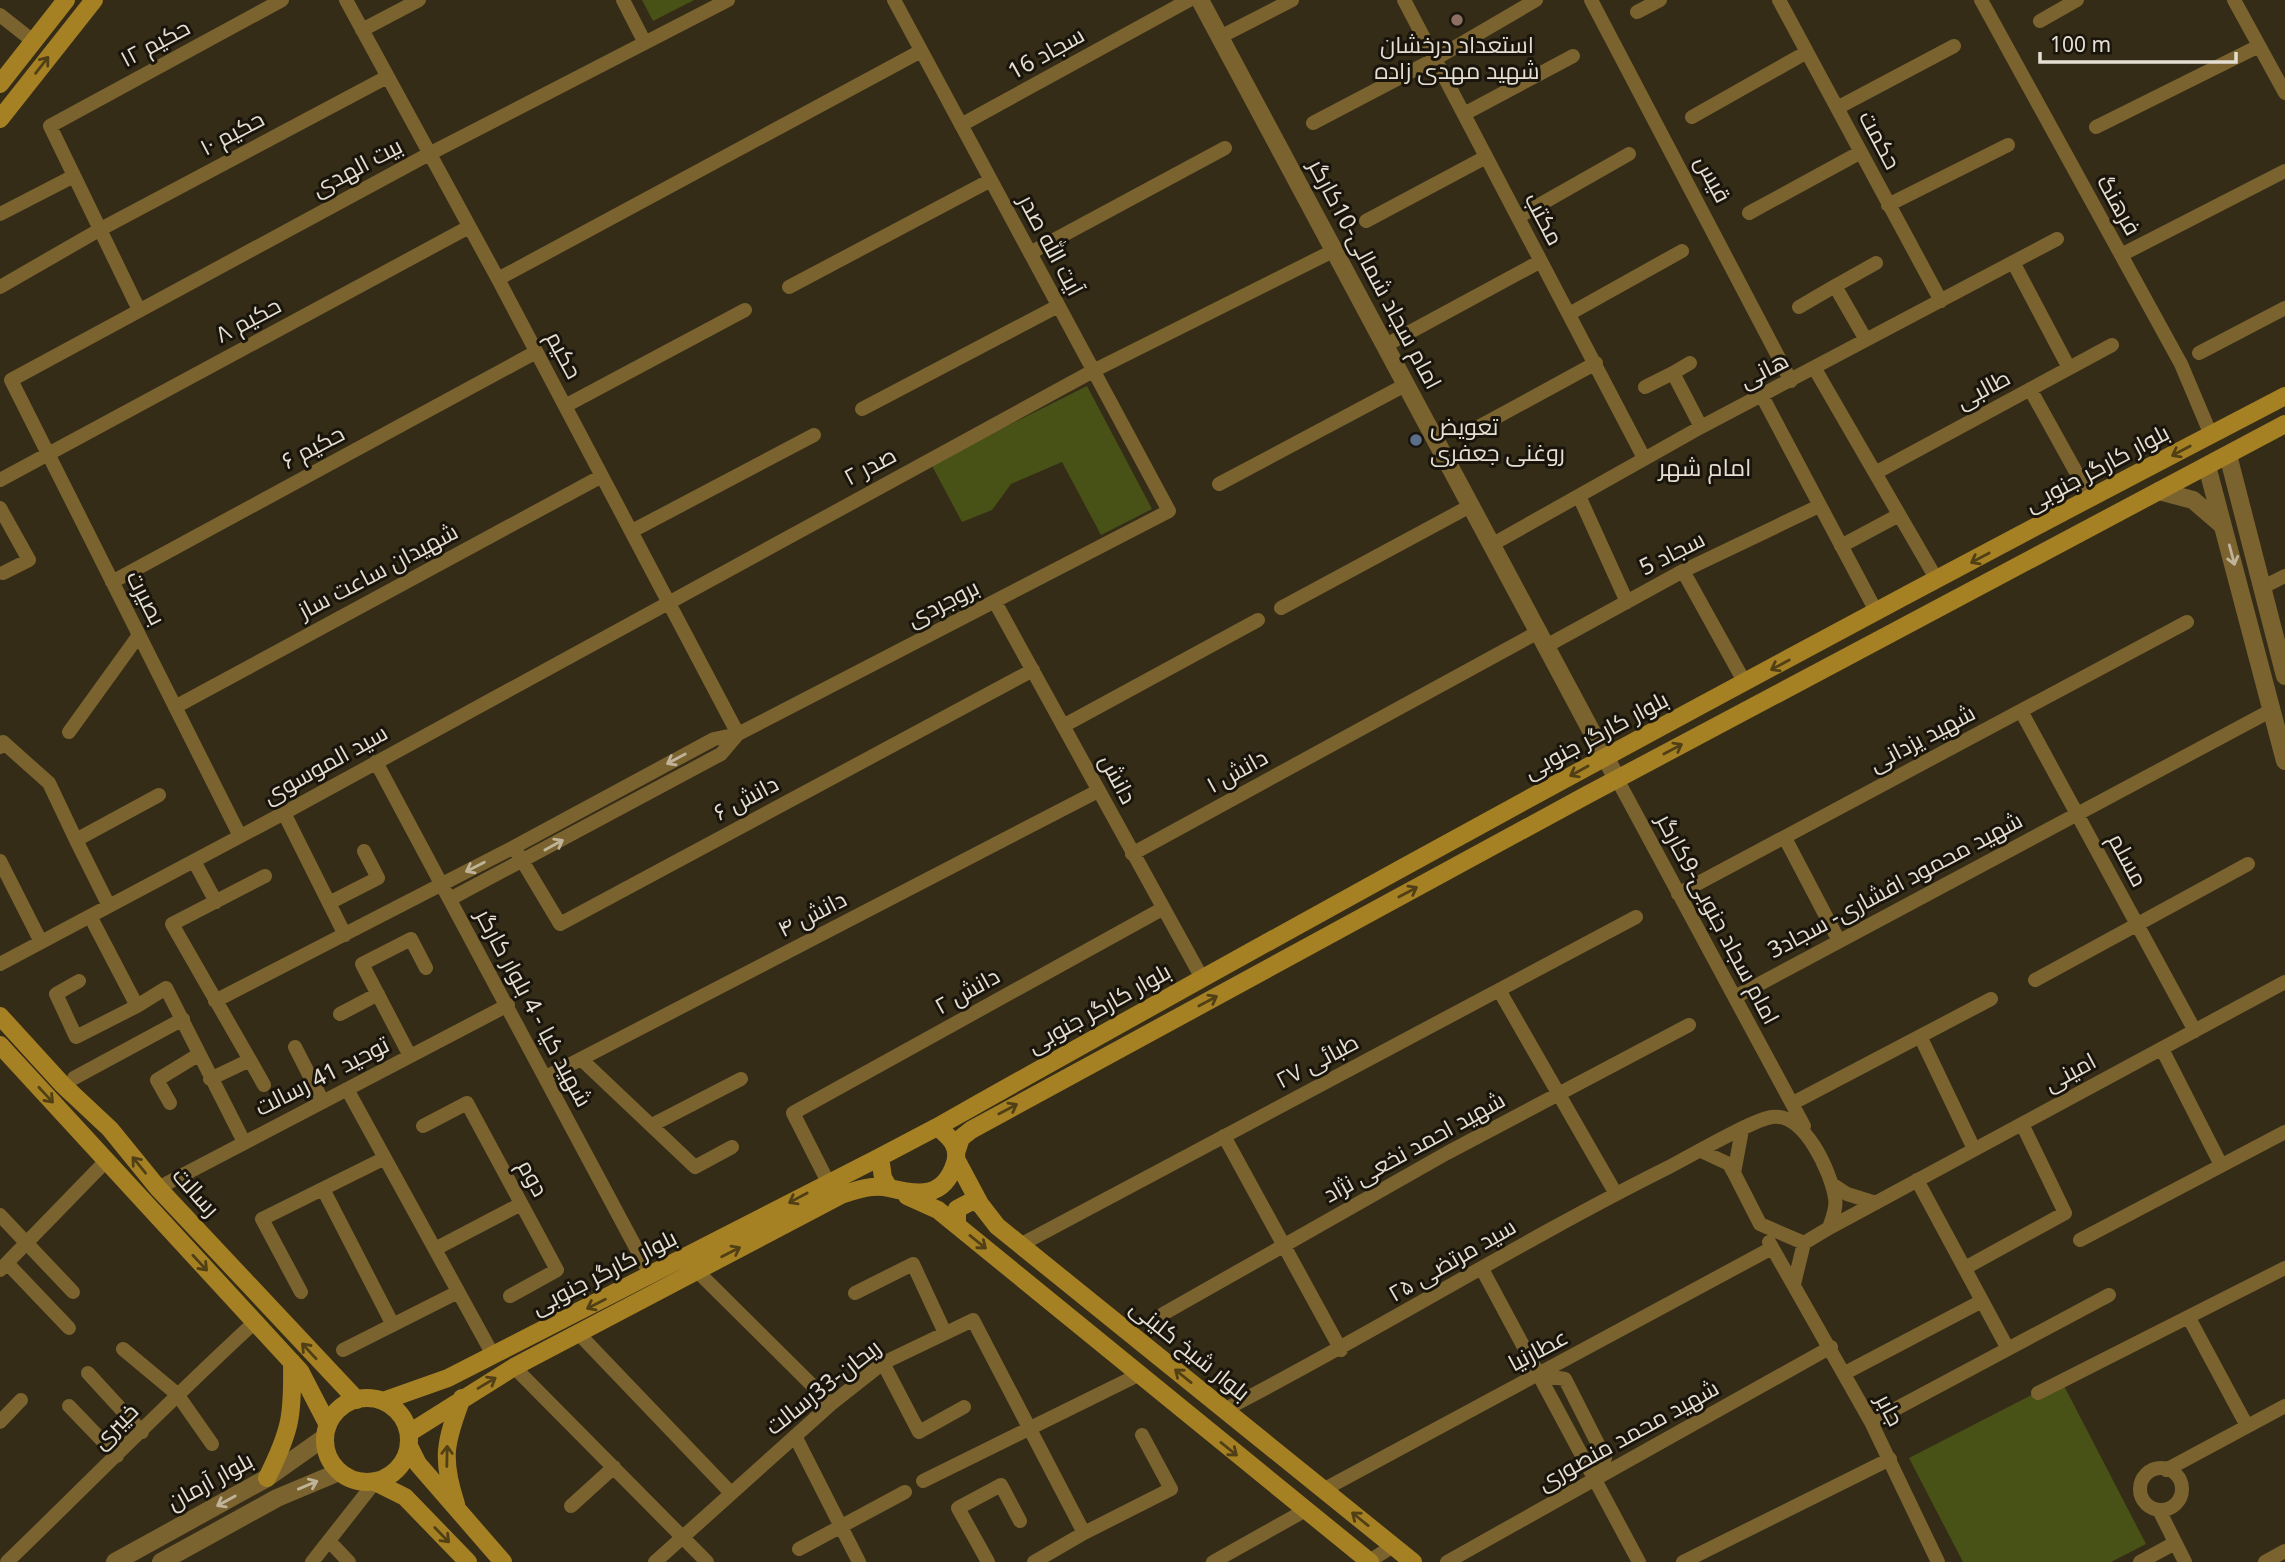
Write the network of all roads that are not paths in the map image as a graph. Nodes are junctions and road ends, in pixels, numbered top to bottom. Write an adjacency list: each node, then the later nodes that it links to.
1 (66, 0): 25 (main road)
2 (94, 0): 39 (main road, one-way to 2)
3 (282, 0): 50 (street, حکیم ۱۲)
4 (346, 0): 23 (street, حکیم)
5 (419, 0): 23 (street)
6 (622, 0): 26 (street)
7 (728, 0): 26 (street, بیت الهدی)
8 (1189, 0): 41 (street, سجاد 16)
9 (1200, 0): 24 (street, امام سجاد شمالی-10کارگر)
10 (1292, 0): 24 (street)
11 (1405, 0): 32 (street, مکتب)
12 (1536, 0): 32 (street)
13 (1591, 0): 90 (street, قیس)
14 (1660, 0): 20 (street)
15 (1981, 0): 63 (street, فرهنگ)
16 (2077, 0): 22 (street)
17 (2235, 0): 28 (street)
18 (898, 2): 29 (street, آیت الله صدر)
19 (1784, 2): 30 (street, حکمت)
20 (1637, 12)
21 (0, 15): 25 (street)
22 (2040, 21)
23 (362, 30): 33 (street, حکیم)
24 (1220, 37): 60 (street, امام سجاد شمالی-10کارگر)
25 (33, 41): 34 (main road)
26 (645, 43): 46 (street, بیت الهدی)
27 (1954, 46): 36 (street)
28 (2259, 46): 35 (street); 42 (street)
29 (921, 51): 41 (street, آیت الله صدر); 67 (street)
30 (1807, 52): 36 (street, حکمت); 38 (street)
31 (1573, 56): 37 (street)
32 (1435, 58): 37 (street, مکتب); 40 (street)
33 (387, 76): 46 (street, حکیم); 58 (street, حکیم ۱۰)
34 (0, 84)
35 (2285, 93)
36 (1837, 108): 45 (street, حکمت)
37 (1464, 114): 48 (street, مکتب)
38 (1692, 117)
39 (0, 119)
40 (1313, 122)
41 (961, 125): 51 (street, آیت الله صدر)
42 (2095, 127)
43 (2008, 145): 52 (street)
44 (1225, 148): 62 (street)
45 (1861, 152): 52 (street, حکمت); 54 (street)
46 (429, 154): 57 (street, حکیم); 75 (street, بیت الهدی)
47 (1629, 155): 55 (street)
48 (1486, 157): 55 (street, مکتب); 56 (street)
49 (2285, 171): 63 (street)
50 (74, 176): 53 (street); 58 (street)
51 (991, 180): 62 (street, آیت الله صدر); 70 (street)
52 (1888, 205): 71 (street, حکمت)
53 (0, 214)
54 (1749, 214)
55 (1518, 217): 64 (street, مکتب)
56 (1366, 221)
57 (469, 227): 67 (street, حکیم); 103 (street, حکیم ۸)
58 (99, 230): 68 (street, حکیم ۱۰); 75 (street)
59 (2057, 239): 66 (street, هانی)
60 (1335, 250): 79 (street, امام سجاد شمالی-10کارگر); 87 (street, صدر ۲)
61 (1682, 251): 77 (street)
62 (1030, 253): 72 (street, آیت الله صدر)
63 (2121, 255): 102 (street, فرهنگ)
64 (1541, 261): 77 (street, مکتب); 79 (street)
65 (1876, 262): 69 (street)
66 (2013, 262): 71 (street, هانی); 85 (street)
67 (498, 279): 81 (street, حکیم)
68 (0, 286)
69 (1835, 286): 73 (street); 78 (street)
70 (789, 287)
71 (1941, 301): 78 (street, هانی)
72 (1058, 306): 87 (street, آیت الله صدر); 97 (street)
73 (1799, 307)
74 (2285, 308): 82 (street)
75 (139, 310): 89 (street, بیت الهدی)
76 (745, 310): 96 (street)
77 (1569, 314): 83 (street, مکتب)
78 (1866, 340): 86 (street, هانی)
79 (1386, 345): 91 (street, امام سجاد شمالی-10کارگر)
80 (2112, 345): 85 (street, طالبی)
81 (536, 352): 96 (street, حکیم); 127 (street, حکیم ۶)
82 (2199, 353)
83 (1596, 363): 100 (street); 105 (street, مکتب)
84 (1690, 363): 88 (street)
85 (2069, 368): 93 (street, طالبی)
86 (1815, 369): 90 (street, هانی); 107 (street)
87 (1093, 371): 117 (street, آیت الله صدر); 129 (street, صدر ۲)
88 (1673, 373): 92 (street); 99 (street)
89 (11, 380): 103 (street, بصیرت)
90 (1791, 381): 94 (street, هانی)
91 (1407, 384): 110 (street); 114 (street, امام سجاد شمالی-10کارگر)
92 (1645, 387)
93 (2030, 389): 107 (street, طالبی); 113 (street)
94 (1762, 396): 99 (street, هانی); 115 (street)
95 (2285, 396): 102 (main road, بلوار کارگر جنوبی)
96 (565, 406): 108 (street, حکیم)
97 (862, 409)
98 (2285, 424): 104 (main road, بلوار کارگر جنوبی)
99 (1701, 427): 105 (street, هانی)
100 (1474, 430)
101 (814, 435): 120 (street)
102 (2211, 435): 104 (main road); 106 (main road); 113 (main road, بلوار کارگر جنوبی, one-way to 113)
103 (48, 453): 109 (street, حکیم ۸); 127 (street, بصیرت)
104 (2228, 455): 106 (main road, بلوار کارگر جنوبی); 128 (street)
105 (1644, 458): 112 (street, هانی)
106 (2207, 466): 111 (main road, بلوار کارگر جنوبی); 119 (street)
107 (1875, 474): 118 (street)
108 (602, 476): 120 (street, حکیم); 141 (street, شهیدان ساعت ساز)
109 (0, 480)
110 (1219, 484)
111 (2159, 491): 119 (street); 152 (main road, بلوار کارگر جنوبی, one-way to 111)
112 (1579, 496): 121 (street, هانی); 131 (street)
113 (2091, 499): 126 (main road, بلوار کارگر جنوبی, one-way to 126)
114 (1472, 505): 121 (street, امام سجاد شمالی-10کارگر); 132 (street)
115 (1819, 506): 122 (street); 123 (street, سجاد 5)
116 (0, 508): 124 (street)
117 (1169, 512): 130 (street, بروجردی)
118 (1899, 515): 122 (street); 126 (street)
119 (2224, 527): 142 (street, one-way to 142)
120 (632, 531): 129 (street, حکیم)
121 (1493, 544): 137 (street, امام سجاد شمالی-10کارگر)
122 (1841, 545): 133 (street)
123 (1683, 571): 131 (street, سجاد 5); 140 (street)
124 (3, 573)
125 (2285, 576): 128 (street)
126 (1937, 580): 133 (main road, بلوار کارگر جنوبی)
127 (112, 582): 136 (street, بصیرت)
128 (2263, 587): 139 (street)
129 (669, 601): 147 (street, حکیم); 151 (street, سید الموسوی)
130 (995, 601): 138 (street, دانش); 147 (street, بروجردی)
131 (1627, 601): 137 (street, سجاد 5)
132 (1281, 608)
133 (1877, 613): 140 (main road, بلوار کارگر جنوبی, one-way to 140)
134 (1258, 620): 144 (street)
135 (2187, 622): 143 (street, شهید یزدانی)
136 (139, 635): 141 (street, بصیرت); 146 (street)
137 (1544, 638): 145 (street, سجاد 5); 149 (street, امام سجاد شمالی-10کارگر)
138 (1033, 670): 144 (street, دانش); 167 (street, دانش ۶)
139 (2285, 676)
140 (1745, 683): 149 (main road, بلوار کارگر جنوبی)
141 (175, 707): 159 (street, بصیرت)
142 (2272, 710): 150 (street); 158 (street, شهید محمود افشاری- سجاد3)
143 (2021, 711): 158 (street, مسلم); 160 (street, شهید یزدانی)
144 (1063, 726): 154 (street, دانش)
145 (1363, 728): 164 (street, دانش ۱)
146 (69, 732)
147 (738, 734): 153 (street, بروجردی, one-way to 153); 156 (street, بروجردی)
148 (0, 747): 161 (street)
149 (1605, 757): 152 (street, امام سجاد شمالی-10کارگر); 185 (main road, بلوار کارگر جنوبی, one-way to 185)
150 (2285, 761)
151 (376, 762): 157 (street, سید الموسوی); 170 (street, شهید کیا - 4 بلوار کارگر)
152 (1617, 779): 171 (street, امام سجاد جنوبی-9کارگر); 233 (main road, بلوار کارگر جنوبی, one-way to 152)
153 (625, 787): 156 (street); 162 (street, بروجردی)
154 (1098, 791): 164 (street, دانش); 207 (street, دانش ۴)
155 (159, 795): 161 (street)
156 (633, 802): 167 (street, بروجردی, one-way to 156)
157 (284, 813): 159 (street, سید الموسوی); 174 (street)
158 (2077, 814): 179 (street, مسلم); 181 (street, شهید محمود افشاری- سجاد3)
159 (240, 836): 166 (street, سید الموسوی)
160 (1784, 838): 171 (street, شهید یزدانی); 181 (street)
161 (76, 840): 175 (street)
162 (514, 847): 167 (street, دانش ۶); 170 (street, بروجردی, one-way to 170)
163 (364, 851): 174 (street)
164 (1132, 854): 176 (street, دانش)
165 (0, 861): 182 (street)
166 (194, 861): 173 (street); 175 (street, سید الموسوی)
167 (523, 862): 172 (street, بروجردی)
168 (2248, 864): 179 (street)
169 (265, 876): 173 (street)
170 (442, 884): 172 (street, شهید کیا - 4 بلوار کارگر); 180 (street, بروجردی)
171 (1678, 894): 191 (street, امام سجاد جنوبی-9کارگر)
172 (450, 899): 194 (street, شهید کیا - 4 بلوار کارگر)
173 (216, 902): 193 (street)
174 (329, 903): 180 (street)
175 (109, 906): 177 (street, سید الموسوی)
176 (1162, 909): 185 (street, دانش); 240 (street, دانش ۲)
177 (90, 916): 182 (street, سید الموسوی); 195 (street)
178 (1636, 917): 189 (street, طبائی ۲۷)
179 (2138, 926): 186 (street); 200 (street, مسلم)
180 (345, 935): 193 (street, بروجردی)
181 (1839, 941): 191 (street, شهید محمود افشاری- سجاد3)
182 (41, 942): 183 (street, سید الموسوی)
183 (0, 964)
184 (426, 968): 190 (street)
185 (1202, 978): 224 (main road, بلوار کارگر جنوبی)
186 (2035, 979)
187 (79, 981): 195 (street)
188 (2285, 982): 200 (street, امینی)
189 (1499, 990): 216 (street); 228 (street, طبائی ۲۷)
190 (378, 994): 196 (street); 206 (street)
191 (1735, 997): 213 (street, امام سجاد جنوبی-9کارگر)
192 (1991, 999): 201 (street)
193 (215, 1001): 208 (street)
194 (508, 1005): 206 (street, توحید 41 رسالت); 209 (street, شهید کیا - 4 بلوار کارگر)
195 (137, 1006): 198 (street)
196 (340, 1014)
197 (0, 1016): 242 (main road, رسالت, one-way to 197)
198 (183, 1019): 205 (street); 210 (street)
199 (1689, 1025): 216 (street, شهید احمد نخعی نژاد)
200 (2194, 1031): 204 (street, امینی)
201 (1921, 1038): 219 (street); 231 (street)
202 (0, 1045): 236 (main road, رسالت, one-way to 236)
203 (295, 1047): 217 (street)
204 (2162, 1049): 221 (street, امینی); 237 (street)
205 (198, 1055): 211 (street); 218 (street)
206 (410, 1056): 215 (street, توحید 41 رسالت)
207 (581, 1059): 209 (street, دانش ۴); 222 (street)
208 (250, 1060): 211 (street); 214 (street)
209 (546, 1077): 265 (street, شهید کیا - 4 بلوار کارگر)
210 (74, 1078)
211 (210, 1079): 229 (street)
212 (741, 1079): 222 (street)
213 (1780, 1081): 219 (street, امام سجاد جنوبی-9کارگر); 220 (street)
214 (264, 1085)
215 (347, 1089): 217 (street, توحید 41 رسالت); 235 (street)
216 (1559, 1093): 245 (street); 257 (street, شهید احمد نخعی نژاد)
217 (323, 1101): 229 (street, توحید 41 رسالت)
218 (170, 1103)
219 (1793, 1104): 226 (street, امام سجاد جنوبی-9کارگر)
220 (1771, 1116): 225 (street); 226 (street)
221 (2022, 1124): 231 (street, امینی); 261 (street)
222 (652, 1125): 230 (street)
223 (423, 1126): 246 (street, دوم)
224 (937, 1127): 233 (main road); 234 (main road)
225 (1742, 1130): 232 (street, ۲۵ سید مرتضی); 238 (street)
226 (1806, 1132): 241 (street)
227 (2285, 1132): 237 (street)
228 (1224, 1136): 256 (street, طبائی ۲۷); 257 (street)
229 (244, 1142): 242 (street, توحید 41 رسالت)
230 (732, 1147)
231 (1974, 1149): 239 (street, امینی)
232 (1701, 1151): 238 (street); 245 (street, ۲۵ سید مرتضی)
233 (956, 1155): 244 (main road); 248 (main road, بلوار شیخ کلینی)
234 (880, 1157): 240 (main road, بلوار کارگر جنوبی); 244 (main road)
235 (385, 1158): 243 (street); 259 (street)
236 (106, 1161): 255 (street); 276 (main road, رسالت, one-way to 276)
237 (2221, 1165): 253 (street)
238 (1734, 1173): 250 (street)
239 (1917, 1180): 247 (street, امینی); 261 (street)
240 (828, 1182): 265 (main road, بلوار کارگر جنوبی, one-way to 265)
241 (1832, 1184): 247 (street); 252 (street)
242 (158, 1188): 298 (main road, رسالت, one-way to 242)
243 (323, 1189): 268 (street); 277 (street)
244 (895, 1190): 251 (main road); 264 (main road, بلوار کارگر جنوبی, one-way to 244)
245 (1616, 1194): 263 (street, ۲۵ سید مرتضی)
246 (521, 1203): 259 (street); 272 (street, دوم)
247 (1876, 1203): 252 (street, امینی)
248 (979, 1204): 251 (main road); 256 (main road, بلوار شیخ کلینی)
249 (0, 1215): 255 (street)
250 (1760, 1224): 254 (street); 258 (street, جابر)
251 (957, 1225): 292 (main road, one-way to 292)
252 (1829, 1228): 254 (street)
253 (2080, 1240)
254 (1804, 1242): 266 (street)
255 (26, 1243): 260 (street); 267 (street)
256 (1020, 1245): 304 (main road, بلوار شیخ کلینی, one-way to 256)
257 (1285, 1247): 274 (street, شهید احمد نخعی نژاد); 285 (street)
258 (1772, 1248): 266 (street, جابر); 293 (street, عطارنیا)
259 (435, 1249): 269 (street)
260 (3, 1267): 278 (street)
261 (1965, 1268): 273 (street)
262 (2285, 1268): 275 (street)
263 (1482, 1269): 285 (street, ۲۵ سید مرتضی); 293 (street)
264 (696, 1270): 279 (main road, بلوار کارگر جنوبی); 300 (street)
265 (651, 1276): 286 (main road, بلوار کارگر جنوبی, one-way to 286)
266 (1794, 1284): 281 (street, جابر)
267 (73, 1292)
268 (301, 1292)
269 (458, 1292): 277 (street); 286 (street)
270 (856, 1293): 280 (street)
271 (2109, 1295): 283 (street)
272 (510, 1296)
273 (1982, 1301): 283 (street); 291 (street)
274 (1163, 1314)
275 (2189, 1318): 294 (street); 307 (street)
276 (256, 1322): 287 (main road, رسالت); 295 (street, خیبری)
277 (393, 1325): 284 (street)
278 (69, 1328)
279 (578, 1333): 289 (main road, بلوار کارگر جنوبی); 327 (street)
280 (946, 1333): 288 (street, ریحان-33رسالت); 308 (street, ریحان-33رسالت)
281 (1831, 1347): 291 (street, جابر); 323 (street, شهید محمد منصوری)
282 (123, 1349): 295 (street)
283 (2008, 1349): 306 (street)
284 (343, 1350)
285 (1341, 1350): 304 (street, ۲۵ سید مرتضی)
286 (493, 1355): 299 (main road, بلوار کارگر جنوبی)
287 (292, 1362): 309 (main road, رسالت); 320 (main road)
288 (883, 1363): 300 (street, ریحان-33رسالت); 303 (street)
289 (514, 1367): 296 (main road, بلوار کارگر جنوبی, one-way to 289); 317 (street)
290 (89, 1373): 310 (street)
291 (1845, 1373): 306 (street, جابر)
292 (1138, 1375): 308 (street); 331 (main road, one-way to 331)
293 (1538, 1375): 323 (street); 323 (street); 325 (street, عطارنیا)
294 (2038, 1393)
295 (177, 1394): 310 (street, خیبری); 314 (street)
296 (461, 1398): 313 (main road, بلوار کارگر جنوبی); 332 (main road, one-way to 296)
297 (21, 1400): 305 (street)
298 (356, 1400): 299 (main road); 309 (main road)
299 (383, 1401): 313 (main road)
300 (831, 1404): 312 (street, ریحان-33رسالت)
301 (69, 1406): 315 (street)
302 (2285, 1406): 307 (street)
303 (964, 1407)
304 (1224, 1410): 325 (main road, بلوار شیخ کلینی)
305 (0, 1422)
306 (1871, 1422): 316 (street, جابر)
307 (2247, 1426): 318 (street)
308 (1029, 1428): 322 (street); 335 (street)
309 (326, 1431): 319 (main road); 320 (street, بلوار آرمان)
310 (142, 1432): 315 (street, خیبری)
311 (1142, 1435): 335 (street)
312 (795, 1436): 327 (street, ریحان-33رسالت); 334 (street)
313 (409, 1439): 321 (main road); 324 (main road)
314 (212, 1444)
315 (117, 1456): 342 (street, خیبری)
316 (1890, 1458): 359 (street); 360 (street, جابر)
317 (614, 1467): 329 (street); 336 (street)
318 (2166, 1470): 330 (street); 330 (street)
319 (339, 1472): 324 (main road); 344 (street, بلوار آرمان, one-way to 319)
320 (267, 1478): 343 (street, بلوار آرمان, one-way to 343)
321 (432, 1480): 328 (main road); 332 (main road)
322 (923, 1481)
323 (1595, 1481): 357 (street, شهید محمد منصوری); 358 (street)
324 (374, 1482): 328 (main road); 337 (street)
325 (1323, 1490): 339 (main road, بلوار شیخ کلینی, one-way to 325)
326 (905, 1492): 334 (street)
327 (732, 1493): 336 (street, ریحان-33رسالت)
328 (409, 1501): 347 (main road, one-way to 347)
329 (571, 1506)
330 (2159, 1510): 338 (street)
331 (1304, 1511): 354 (street); 355 (main road)
332 (459, 1514): 348 (main road)
333 (1020, 1521): 352 (street)
334 (841, 1528): 340 (street); 351 (street)
335 (1084, 1533): 353 (street)
336 (683, 1536): 349 (street, ریحان-33رسالت); 350 (street)
337 (330, 1542): 345 (street); 346 (street)
338 (2175, 1543): 361 (street); 362 (street)
339 (1393, 1546): 355 (street); 356 (main road, بلوار شیخ کلینی)
340 (799, 1549)
341 (2285, 1551): 363 (street)
342 (7, 1562)
343 (115, 1562)
344 (161, 1562)
345 (312, 1562)
346 (349, 1562)
347 (468, 1562)
348 (503, 1562)
349 (655, 1562)
350 (707, 1562)
351 (859, 1562)
352 (988, 1562)
353 (1034, 1562)
354 (1213, 1562)
355 (1369, 1562)
356 (1413, 1562)
357 (1447, 1562)
358 (1639, 1562)
359 (1683, 1562)
360 (1938, 1562)
361 (2140, 1562)
362 (2185, 1562)
363 (2265, 1562)

